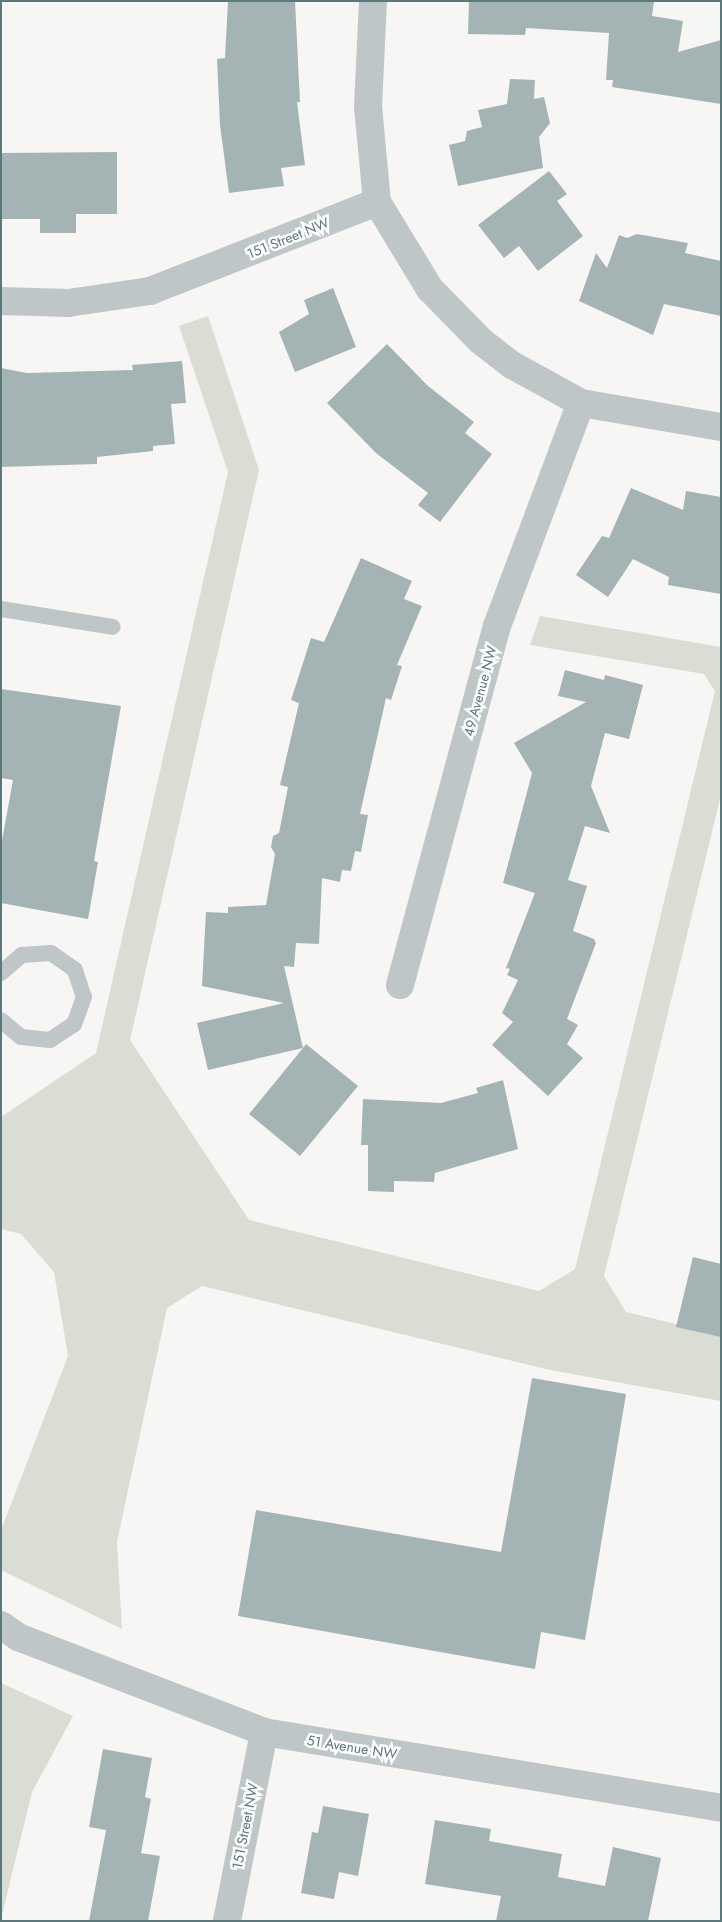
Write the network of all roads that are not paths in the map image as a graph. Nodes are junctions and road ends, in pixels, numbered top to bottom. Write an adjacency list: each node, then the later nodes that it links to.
1 (373, 1): 2 (street)
2 (377, 202): 3 (street, 151 Street NW); 4 (street)
3 (1, 301)
4 (581, 403): 5 (street); 9 (street, 49 Avenue NW)
5 (721, 428)
6 (1, 610): 7 (lane)
7 (113, 627)
8 (4, 965): 10 (lane)
9 (400, 985)
10 (1, 1020)
11 (1, 1624): 12 (street, 51 Avenue NW)
12 (264, 1732): 13 (street, 51 Avenue NW); 14 (street, 151 Street NW)
13 (721, 1808)
14 (227, 1921)

